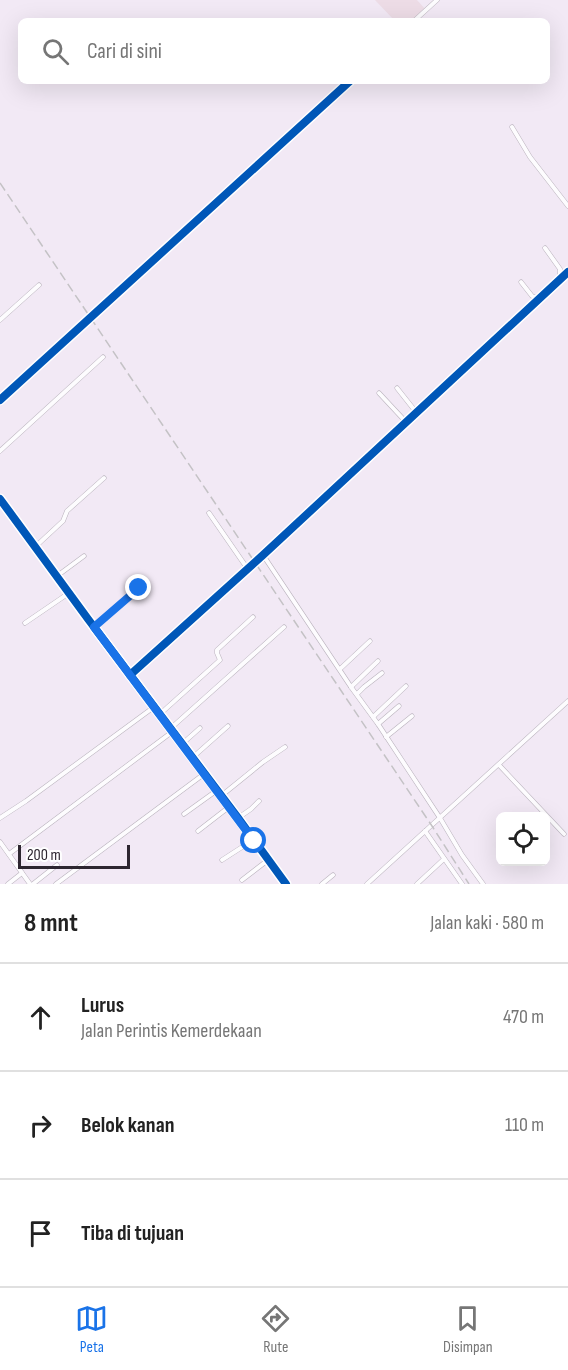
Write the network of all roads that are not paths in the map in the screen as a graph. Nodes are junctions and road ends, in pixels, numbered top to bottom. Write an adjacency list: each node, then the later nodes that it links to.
1 (437, 0): 2 (street)
2 (417, 18)
3 (347, 84): 16 (street)
4 (512, 127): 5 (street)
5 (568, 206)
6 (545, 248): 8 (street)
7 (568, 272): 8 (street)
8 (562, 278): 11 (street)
9 (521, 282): 11 (street)
10 (39, 285): 12 (street)
11 (539, 299): 17 (street)
12 (0, 320)
13 (103, 357): 19 (street)
14 (397, 388): 17 (street)
15 (379, 393): 18 (street)
16 (0, 400)
17 (416, 412): 18 (street)
18 (406, 422): 24 (street)
19 (0, 451)
20 (104, 478): 23 (street)
21 (0, 499): 23 (street)
22 (209, 513): 26 (street)
23 (35, 546): 27 (street)
24 (263, 555): 26 (street); 36 (street)
25 (84, 556): 27 (street)
26 (247, 568): 38 (street)
27 (57, 576): 29 (street)
28 (139, 588): 32 (street)
29 (69, 593): 31 (street); 32 (street)
30 (253, 617): 45 (street)
31 (25, 622)
32 (94, 627): 38 (street)
33 (284, 627): 51 (street)
34 (370, 641): 36 (street)
35 (378, 661): 40 (street)
36 (340, 669): 40 (street)
37 (382, 672): 41 (street)
38 (130, 675): 44 (street)
39 (406, 686): 47 (street)
40 (351, 687): 41 (street)
41 (357, 694): 47 (street)
42 (568, 701): 56 (street)
43 (399, 706): 48 (street)
44 (154, 707): 45 (street); 63 (street)
45 (159, 714): 51 (street)
46 (412, 716): 52 (street)
47 (373, 717): 48 (street)
48 (378, 724): 52 (street)
49 (228, 726): 55 (street)
50 (200, 728): 53 (street)
51 (171, 730): 53 (street); 71 (street)
52 (387, 737): 65 (street)
53 (181, 744): 55 (street)
54 (285, 747): 59 (street)
55 (192, 758): 57 (street)
56 (499, 765): 65 (street); 68 (street)
57 (204, 774): 58 (street); 81 (street)
58 (216, 790): 59 (street); 62 (street)
59 (221, 796): 61 (street)
60 (259, 801): 64 (street)
61 (229, 807): 64 (street); 66 (street)
62 (184, 814)
63 (0, 818)
64 (238, 818): 69 (street)
65 (441, 818): 67 (street); 87 (street)
66 (198, 831)
67 (425, 831): 72 (street); 84 (street)
68 (564, 834)
69 (253, 840): 73 (street); 74 (street)
70 (0, 843): 71 (street)
71 (9, 854): 76 (street)
72 (444, 859): 85 (street); 86 (street)
73 (222, 860)
74 (268, 860): 78 (street); 82 (street)
75 (57, 865): 80 (street)
76 (22, 873): 79 (street); 80 (street)
77 (333, 875): 83 (street)
78 (242, 880)
79 (8, 884)
80 (32, 884)
81 (56, 884)
82 (286, 884)
83 (322, 884)
84 (367, 884)
85 (417, 884)
86 (462, 884)
87 (483, 884)

